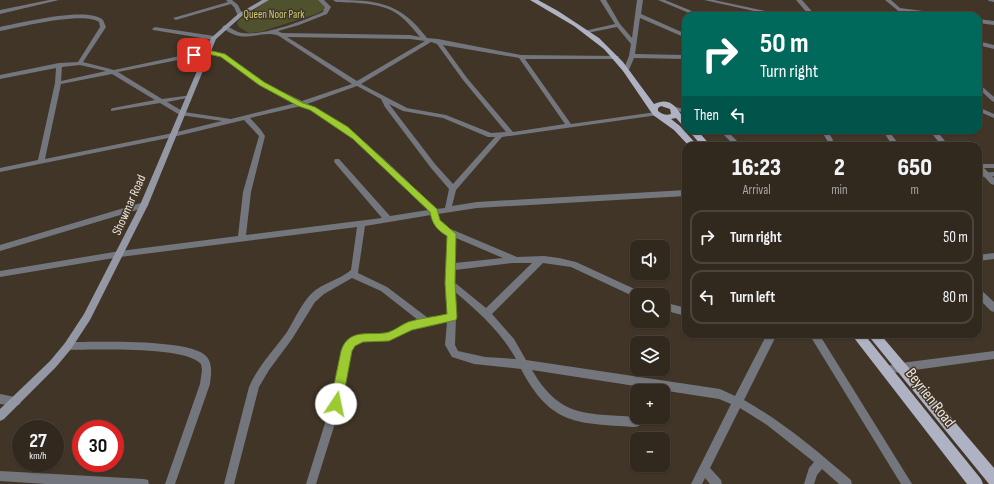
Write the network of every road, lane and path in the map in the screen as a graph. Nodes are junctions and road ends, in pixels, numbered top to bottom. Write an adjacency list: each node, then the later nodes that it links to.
1 (56, 0): 17 (street)
2 (266, 0): 23 (main road, Showmar Road)
3 (321, 0): 32 (street)
4 (336, 0): 37 (street)
5 (533, 0): 33 (main road)
6 (603, 0): 28 (street)
7 (640, 0): 24 (street)
8 (661, 0): 18 (street)
9 (707, 0): 15 (street)
10 (799, 0): 20 (street)
11 (888, 0): 16 (street)
12 (991, 0): 13 (street)
13 (994, 0)
14 (230, 1): 23 (street); 25 (street)
15 (723, 2): 19 (street)
16 (900, 9): 21 (street); 22 (street)
17 (0, 12)
18 (691, 12)
19 (768, 12)
20 (809, 12)
21 (903, 12)
22 (920, 12)
23 (240, 15): 29 (main road, Showmar Road)
24 (638, 15): 35 (street); 39 (street)
25 (176, 18)
26 (982, 22): 27 (street)
27 (994, 23)
28 (618, 25): 33 (street); 39 (street)
29 (225, 27): 32 (street); 36 (main road, Showmar Road)
30 (0, 29): 47 (street)
31 (155, 29): 36 (street)
32 (272, 31): 34 (street)
33 (587, 31): 45 (main road)
34 (281, 34): 37 (street); 53 (street)
35 (682, 34)
36 (214, 38): 42 (main road, Showmar Road)
37 (424, 38): 38 (street)
38 (435, 41): 44 (street); 53 (street); 75 (street)
39 (633, 43): 43 (street)
40 (982, 43): 41 (street)
41 (994, 47)
42 (208, 52): 49 (street); 56 (main road, Showmar Road); 60 (street)
43 (632, 56): 46 (street); 50 (street)
44 (521, 57): 45 (street); 73 (street)
45 (616, 57): 50 (main road)
46 (682, 57)
47 (80, 63): 48 (street); 49 (street)
48 (59, 66): 51 (street); 52 (street)
49 (112, 71): 52 (street); 59 (street)
50 (626, 71): 55 (main road)
51 (0, 77)
52 (58, 83): 89 (street)
53 (357, 84): 57 (street); 60 (street)
54 (982, 89): 58 (street)
55 (641, 92): 61 (main road); 66 (main road)
56 (190, 96): 59 (street); 67 (main road, Showmar Road)
57 (383, 97): 82 (street); 96 (street)
58 (994, 100)
59 (161, 101): 62 (street); 67 (street)
60 (301, 104): 70 (street); 100 (street)
61 (663, 104): 64 (main road); 66 (main road)
62 (113, 110)
63 (982, 110): 69 (street)
64 (676, 111): 65 (street); 66 (main road); 71 (main road)
65 (682, 111)
66 (657, 113): 73 (street); 74 (main road)
67 (182, 114): 72 (street); 81 (main road, Showmar Road)
68 (982, 116): 69 (street)
69 (994, 117)
70 (246, 118): 72 (street); 104 (street)
71 (682, 119)
72 (233, 120): 81 (street)
73 (569, 125): 75 (street)
74 (682, 133)
75 (511, 134): 82 (street)
76 (683, 134): 84 (main road)
77 (696, 134): 85 (main road)
78 (726, 134): 86 (street)
79 (826, 134): 83 (street)
80 (936, 134): 87 (street)
81 (173, 135): 89 (street); 98 (main road, Showmar Road)
82 (500, 135): 96 (street)
83 (830, 140)
84 (690, 142)
85 (703, 142)
86 (735, 142)
87 (942, 142)
88 (337, 161): 101 (street)
89 (41, 162): 92 (street)
90 (982, 166): 91 (street)
91 (994, 166)
92 (0, 170)
93 (994, 174): 94 (street)
94 (982, 175): 95 (street)
95 (994, 182)
96 (453, 189): 99 (street)
97 (682, 193): 99 (street)
98 (144, 205): 105 (street); 106 (main road, Showmar Road)
99 (448, 209): 100 (street)
100 (434, 211): 101 (street); 103 (street)
101 (388, 219): 102 (street)
102 (362, 224): 104 (street); 113 (street)
103 (452, 234): 109 (street); 111 (street)
104 (242, 238): 106 (street)
105 (0, 248)
106 (120, 254): 112 (street); 127 (main road, Showmar Road)
107 (994, 256): 108 (street)
108 (982, 258)
109 (516, 260): 110 (street); 111 (street)
110 (540, 260): 115 (street); 120 (street)
111 (451, 267): 114 (street)
112 (0, 274)
113 (352, 274): 122 (street); 143 (street)
114 (450, 283): 120 (street); 121 (street)
115 (630, 291)
116 (982, 297): 118 (street)
117 (670, 308): 119 (street)
118 (994, 308)
119 (682, 311)
120 (487, 313): 129 (street)
121 (452, 317): 122 (street); 129 (street)
122 (428, 323): 144 (street)
123 (770, 338): 134 (street)
124 (816, 338): 149 (street)
125 (860, 338): 131 (main road, Beyrien Road)
126 (876, 338): 130 (main road, Beyrien Road)
127 (68, 346): 133 (main road, Showmar Road); 142 (street)
128 (994, 355): 130 (street)
129 (523, 364): 134 (street); 136 (street)
130 (901, 367): 131 (street); 140 (main road, Beyrien Road)
131 (886, 370): 150 (main road, Beyrien Road)
132 (0, 399): 133 (street)
133 (16, 401): 135 (main road, Showmar Road)
134 (737, 401): 137 (street); 138 (street)
135 (0, 416)
136 (630, 421)
137 (821, 462): 147 (street); 148 (street)
138 (704, 469): 145 (street); 146 (street)
139 (0, 476): 141 (street)
140 (994, 479)
141 (144, 484)
142 (170, 484)
143 (229, 484)
144 (311, 484)
145 (696, 484)
146 (717, 484)
147 (808, 484)
148 (848, 484)
149 (906, 484)
150 (976, 484)

